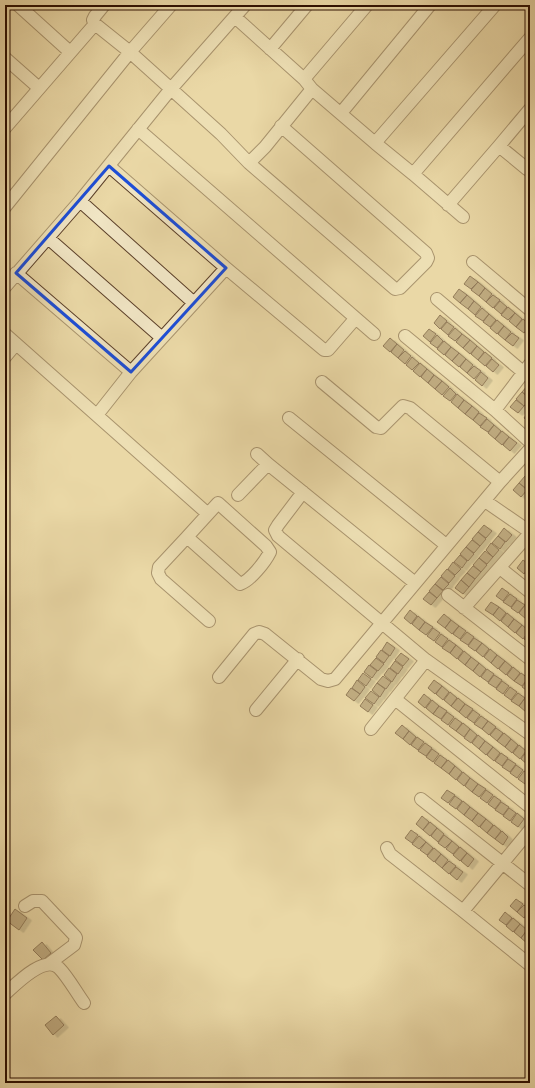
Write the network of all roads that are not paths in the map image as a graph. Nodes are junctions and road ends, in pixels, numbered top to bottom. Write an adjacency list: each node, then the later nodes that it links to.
1 (18, 5): 13 (street)
2 (104, 5): 10 (street)
3 (171, 5): 14 (street)
4 (245, 5): 9 (street)
5 (307, 5): 12 (street)
6 (367, 5): 16 (street)
7 (430, 5): 21 (street)
8 (495, 5): 25 (street)
9 (236, 17): 12 (street); 19 (street)
10 (95, 24): 13 (street); 14 (street)
11 (530, 38): 30 (street)
12 (270, 49): 16 (street)
13 (70, 52): 17 (street)
14 (130, 52): 19 (street); 33 (street)
15 (5, 58): 17 (street)
16 (304, 79): 18 (street)
17 (39, 88): 22 (street)
18 (312, 89): 21 (street); 23 (street)
19 (170, 90): 24 (street); 27 (street)
20 (530, 110): 26 (street)
21 (341, 113): 25 (street)
22 (7, 123)
23 (281, 126): 27 (street); 27 (street)
24 (138, 129): 28 (street); 43 (street)
25 (375, 143): 30 (street)
26 (499, 146): 29 (street); 32 (street)
27 (249, 163)
28 (109, 166): 31 (street); 37 (street)
29 (527, 169)
30 (413, 174): 32 (street)
31 (80, 201): 35 (street); 41 (street)
32 (448, 204): 34 (street)
33 (5, 207)
34 (463, 217)
35 (48, 238): 38 (street); 47 (street)
36 (473, 262): 42 (street)
37 (226, 268): 41 (street); 43 (street)
38 (16, 273): 39 (street); 51 (street)
39 (5, 286)
40 (437, 299): 50 (street)
41 (194, 303): 47 (street)
42 (530, 310)
43 (356, 319): 45 (street)
44 (5, 334): 48 (street)
45 (374, 334)
46 (405, 336): 53 (street)
47 (162, 338): 51 (street)
48 (16, 344): 49 (street); 54 (street)
49 (5, 357)
50 (527, 368): 53 (street)
51 (132, 372): 54 (street)
52 (322, 382): 60 (street)
53 (495, 410): 56 (street)
54 (97, 415): 64 (street)
55 (289, 418): 67 (street)
56 (530, 442)
57 (530, 449): 60 (street)
58 (257, 454): 59 (street)
59 (268, 464): 61 (street); 62 (street)
60 (500, 482): 63 (street)
61 (303, 492): 69 (street); 74 (street)
62 (238, 495)
63 (485, 501): 65 (street); 67 (street)
64 (208, 514): 66 (street); 66 (street)
65 (530, 533): 68 (street)
66 (187, 537): 73 (street)
67 (446, 545): 69 (street)
68 (500, 568): 70 (street); 72 (street)
69 (414, 583): 74 (street)
70 (530, 592)
71 (448, 595): 72 (street)
72 (464, 608): 76 (street)
73 (209, 621)
74 (383, 623): 75 (street); 77 (street)
75 (298, 659): 78 (street); 80 (street)
76 (530, 659)
77 (426, 660): 79 (street); 82 (street)
78 (219, 677)
79 (394, 699): 81 (street); 84 (street)
80 (256, 710)
81 (371, 729)
82 (530, 734)
83 (421, 799): 87 (street)
84 (530, 807)
85 (530, 830): 87 (street)
86 (387, 848): 90 (street)
87 (502, 863): 88 (street); 90 (street)
88 (530, 885)
89 (25, 906): 91 (street)
90 (463, 911): 92 (street)
91 (50, 964): 93 (street); 94 (street)
92 (530, 965)
93 (5, 994)
94 (84, 1003)

